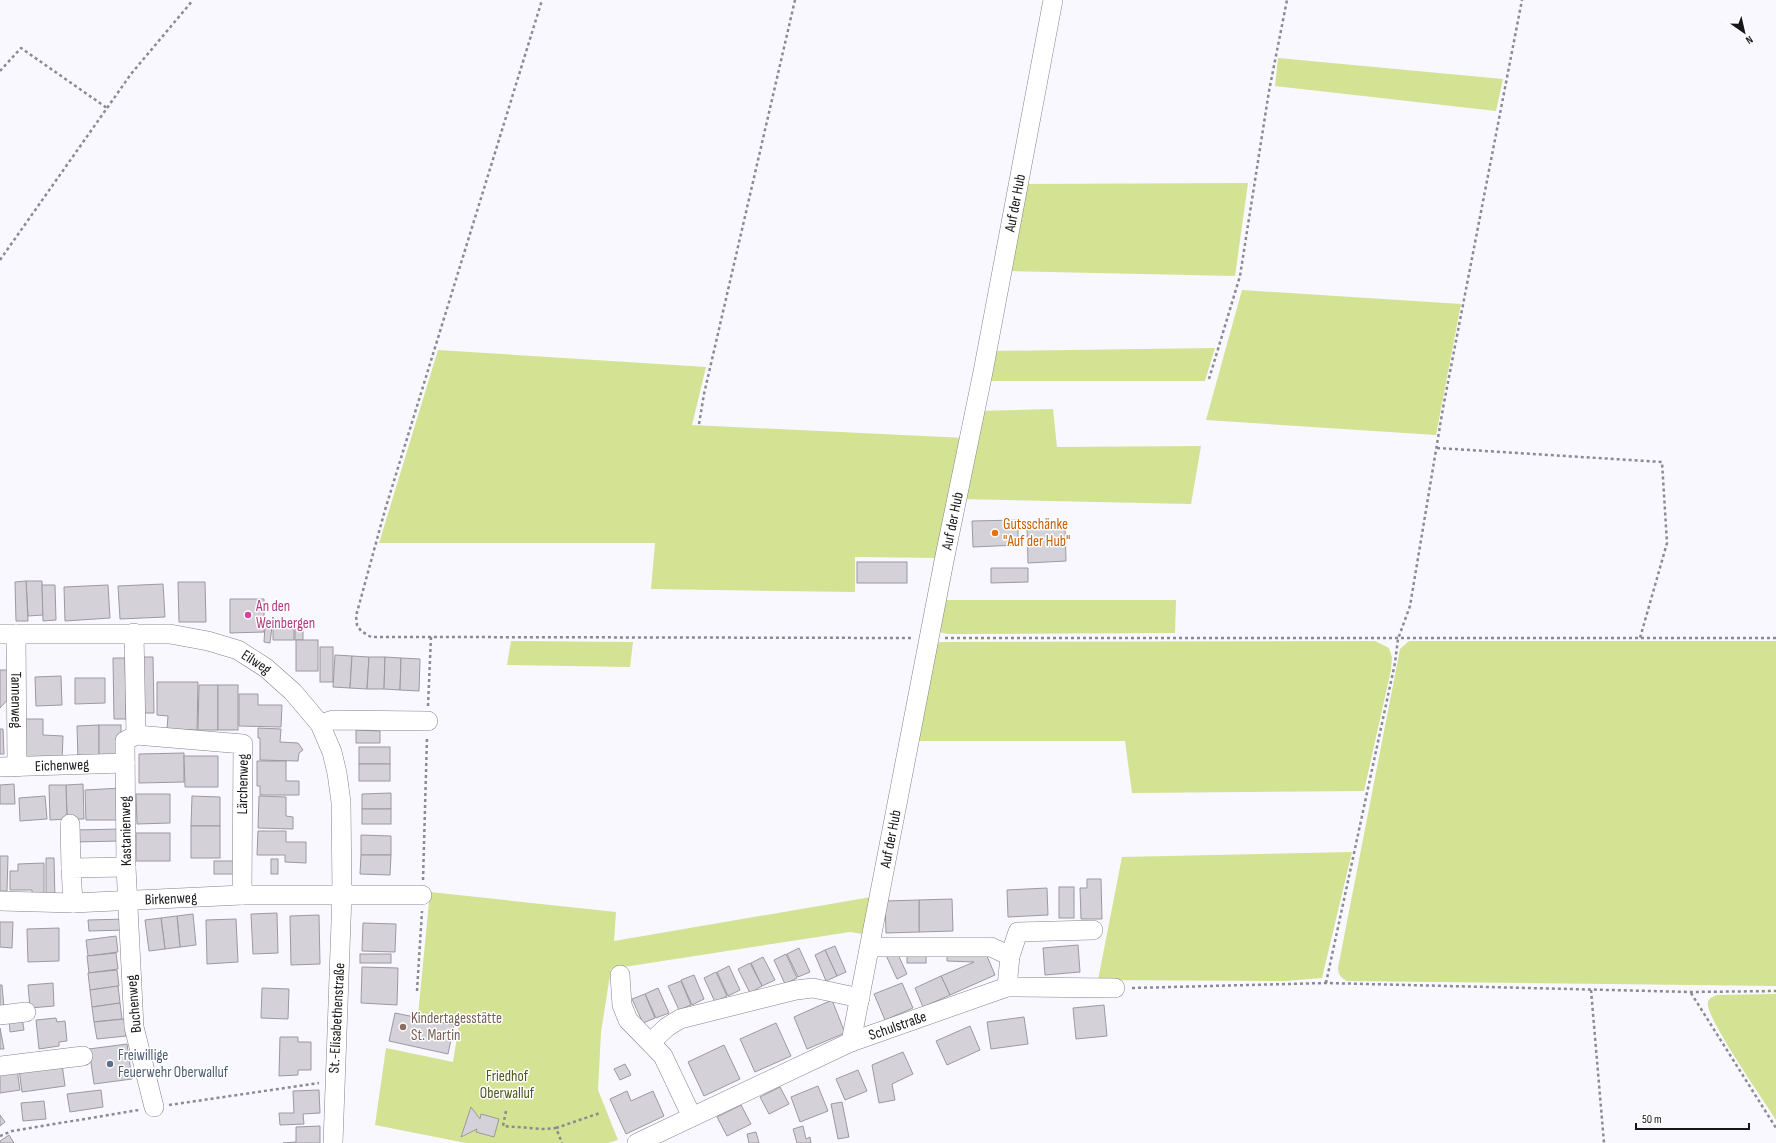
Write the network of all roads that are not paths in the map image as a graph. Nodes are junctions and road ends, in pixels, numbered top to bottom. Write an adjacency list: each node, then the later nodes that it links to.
1 (1053, 0): 19 (street, Auf der Hub)
2 (134, 633): 3 (street, Eilweg); 5 (street, Eilweg); 6 (street)
3 (8, 634): 8 (street, Tannenweg)
4 (428, 721): 5 (street)
5 (320, 724): 12 (street, Eilweg)
6 (136, 735): 7 (street); 13 (street, Lärchenweg)
7 (125, 763): 8 (street, Eichenweg); 10 (street, Kastanienweg)
8 (8, 767)
9 (70, 824): 11 (street)
10 (126, 867): 11 (street); 15 (street, Kastanienweg)
11 (72, 868): 17 (street)
12 (342, 894): 13 (street, Birkenweg); 14 (street, Birkenweg); 33 (street, St.-Elisabethenstraße)
13 (242, 895): 15 (street, Birkenweg)
14 (422, 895)
15 (127, 899): 17 (street, Birkenweg); 31 (street, Buchenweg)
16 (0, 901): 17 (street, Birkenweg)
17 (73, 903)
18 (1093, 930): 20 (street)
19 (870, 948): 20 (street); 24 (street, Auf der Hub)
20 (1010, 956): 22 (street)
21 (620, 975): 27 (street)
22 (1007, 987): 23 (street, Schulstraße); 28 (street, Schulstraße)
23 (1115, 988)
24 (860, 998): 27 (street); 28 (street, Auf der Hub)
25 (26, 1012): 26 (street)
26 (0, 1015)
27 (651, 1042): 32 (street)
28 (851, 1042): 32 (street, Schulstraße)
29 (82, 1056): 30 (street)
30 (0, 1066)
31 (154, 1107)
32 (692, 1117): 34 (street, Schulstraße)
33 (334, 1143)
34 (637, 1143)

